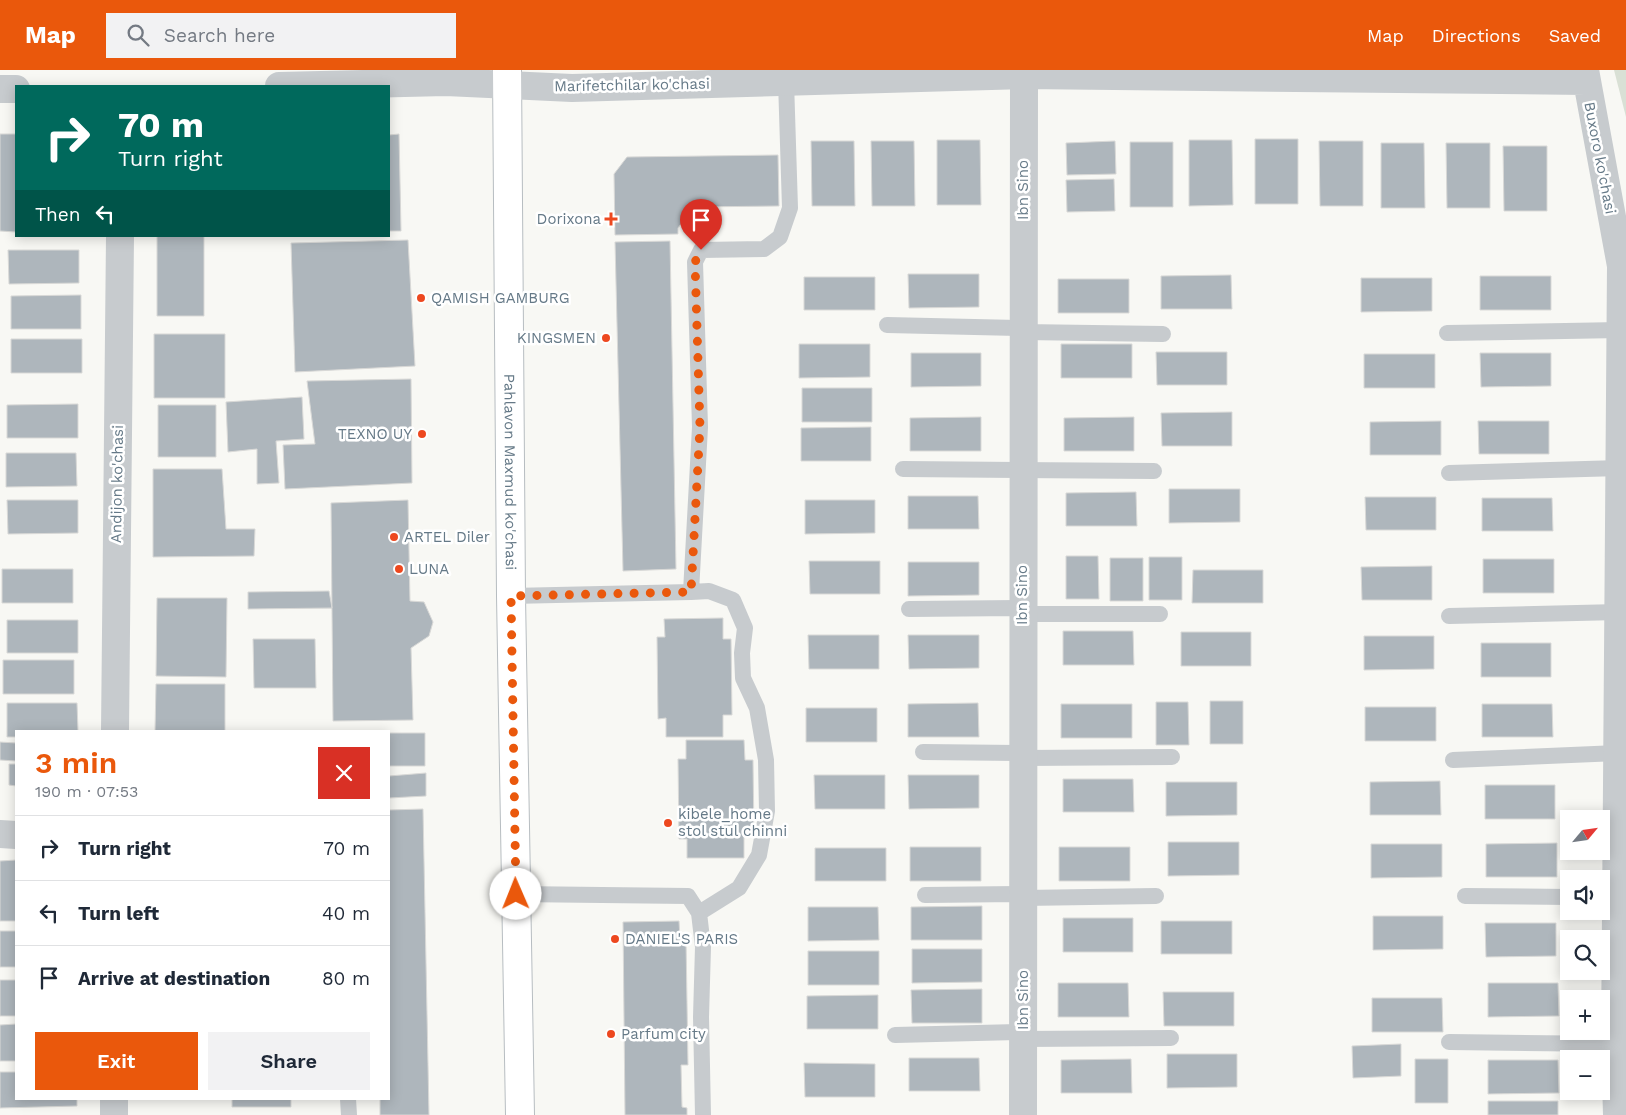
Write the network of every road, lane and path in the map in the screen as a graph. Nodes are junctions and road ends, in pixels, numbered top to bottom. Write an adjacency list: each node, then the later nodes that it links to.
1 (1024, 72): 2 (street, Marifetchilar ko'chasi); 3 (street, Marifetchilar ko'chasi); 12 (street, Ibn Sino)
2 (883, 74): 5 (street, Marifetchilar ko'chasi)
3 (1585, 75): 10 (street, Buxoro ko'chasi)
4 (508, 78): 5 (street, Marifetchilar ko'chasi); 6 (street, Marifetchilar ko'chasi); 22 (street, Pahlavon Maxmud ko'chasi)
5 (786, 81): 21 (lane)
6 (321, 85)
7 (0, 89): 8 (street)
8 (15, 89)
9 (120, 237): 28 (street, Andijon ko'chasi)
10 (1624, 267): 13 (street, Buxoro ko'chasi)
11 (887, 324): 12 (lane)
12 (1023, 330): 15 (lane); 18 (street, Ibn Sino)
13 (1620, 330): 14 (lane); 16 (street, Buxoro ko'chasi)
14 (1447, 333)
15 (1163, 334)
16 (1620, 468): 20 (lane); 25 (street, Buxoro ko'chasi)
17 (903, 469): 18 (lane)
18 (1022, 470): 19 (lane); 24 (street, Ibn Sino)
19 (1154, 472)
20 (1449, 473)
21 (691, 592): 22 (lane); 43 (lane)
22 (511, 596): 36 (street, Pahlavon Maxmud ko'chasi)
23 (909, 610): 24 (lane)
24 (1022, 611): 26 (lane); 31 (street, Ibn Sino)
25 (1619, 612): 27 (lane); 30 (street, Buxoro ko'chasi)
26 (1160, 614)
27 (1449, 616)
28 (114, 730)
29 (923, 752): 31 (lane)
30 (1618, 752): 33 (lane); 42 (street, Buxoro ko'chasi)
31 (1023, 756): 32 (lane); 38 (street, Ibn Sino)
32 (1172, 757)
33 (1453, 760)
34 (0, 834): 35 (street)
35 (15, 835)
36 (516, 894): 43 (lane); 53 (street, Pahlavon Maxmud ko'chasi)
37 (925, 895): 38 (lane)
38 (1023, 896): 39 (lane); 45 (street, Ibn Sino)
39 (1156, 896)
40 (1465, 896): 41 (lane)
41 (1560, 897)
42 (1615, 898): 48 (street, Buxoro ko'chasi)
43 (699, 913): 54 (lane)
44 (895, 1035): 45 (lane)
45 (1023, 1035): 46 (lane); 55 (street, Ibn Sino)
46 (1171, 1038)
47 (1449, 1042): 48 (lane)
48 (1615, 1044): 56 (street, Buxoro ko'chasi)
49 (114, 1100): 51 (street)
50 (348, 1100): 52 (lane)
51 (114, 1115)
52 (349, 1115)
53 (520, 1115)
54 (704, 1115)
55 (1023, 1115)
56 (1617, 1115)

